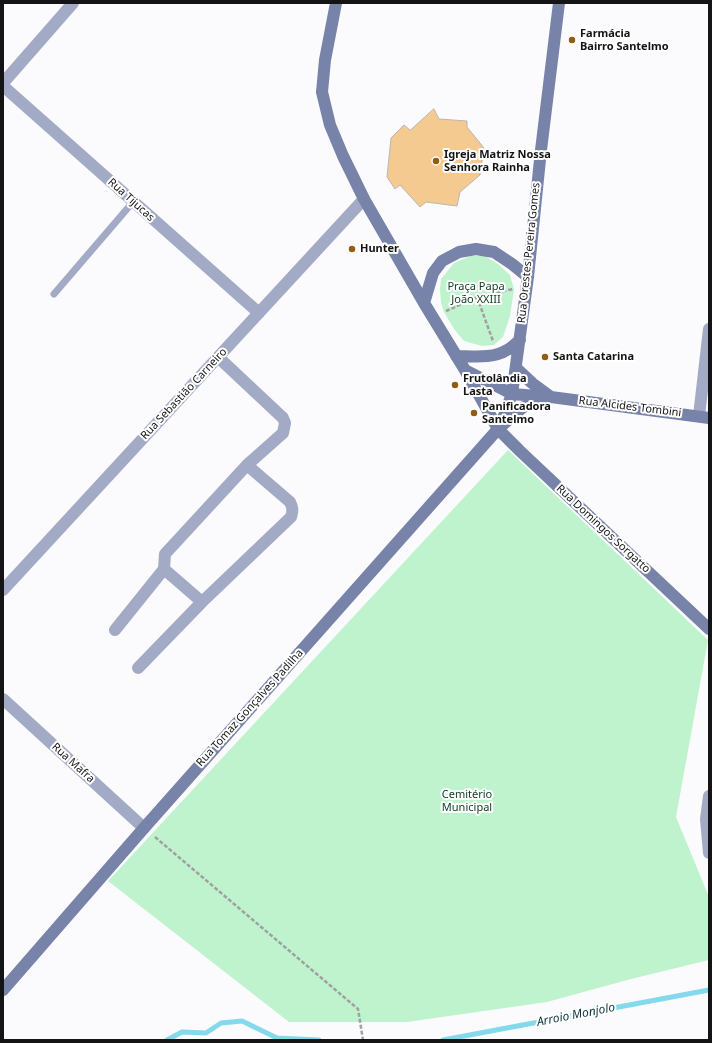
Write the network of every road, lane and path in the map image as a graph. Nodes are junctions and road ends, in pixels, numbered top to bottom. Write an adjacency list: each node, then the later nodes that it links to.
1 (73, 3): 4 (street)
2 (336, 3): 6 (main road, Rua Domingos Sorgatto)
3 (559, 3): 8 (main road, Rua Orestes Pereira Gomes)
4 (3, 83)
5 (3, 86): 7 (street, Rua Tijucas)
6 (364, 199): 11 (main road, Rua Domingos Sorgatto); 13 (street, Rua Sebastião Carneiro)
7 (134, 202): 9 (lane); 13 (street, Rua Tijucas)
8 (527, 281): 10 (path); 11 (main road); 15 (main road, Rua Orestes Pereira Gomes)
9 (54, 294)
10 (478, 297): 12 (path); 16 (path)
11 (424, 303): 17 (main road, Rua Domingos Sorgatto)
12 (450, 308)
13 (259, 313): 18 (street, Rua Sebastião Carneiro)
14 (709, 329): 23 (street)
15 (520, 340): 16 (main road); 19 (main road, Rua Orestes Pereira Gomes)
16 (499, 354): 17 (main road)
17 (456, 356): 20 (main road, Rua Domingos Sorgatto)
18 (218, 357): 25 (street); 27 (street, Rua Sebastião Carneiro)
19 (516, 368): 21 (main road, Rua Orestes Pereira Gomes); 22 (main road)
20 (465, 370): 21 (main road); 24 (main road, Rua Domingos Sorgatto)
21 (512, 394): 22 (main road, Rua Alcides Tombini); 24 (main road, Rua Orestes Pereira Gomes)
22 (550, 397): 23 (main road, Rua Alcides Tombini); 24 (main road)
23 (704, 417)
24 (498, 429): 29 (main road, Rua Domingos Sorgatto); 34 (main road, Rua Tomaz Gonçalves Padilha)
25 (247, 465): 26 (street); 28 (street)
26 (164, 570): 28 (street); 30 (street)
27 (3, 590)
28 (202, 602): 31 (street)
29 (709, 629)
30 (115, 630)
31 (138, 668)
32 (3, 699): 34 (street, Rua Mafra)
33 (709, 796): 35 (street)
34 (144, 828): 36 (main road, Rua Tomaz Gonçalves Padilha); 37 (path)
35 (709, 854)
36 (3, 990)
37 (363, 1040)

